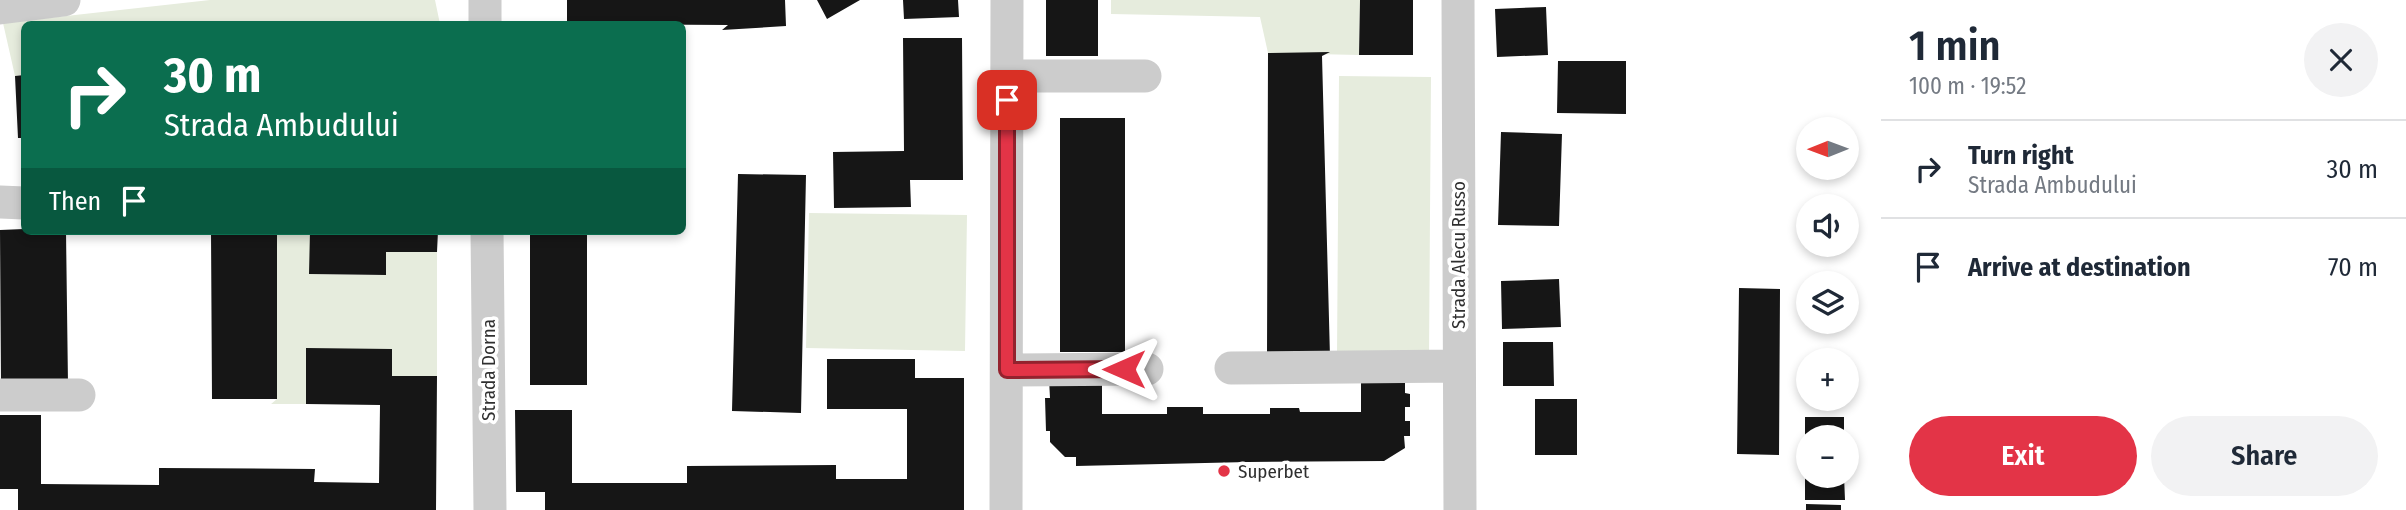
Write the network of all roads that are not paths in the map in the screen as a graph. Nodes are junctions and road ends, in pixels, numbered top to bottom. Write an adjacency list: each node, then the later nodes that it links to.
1 (64, 0): 5 (street)
2 (485, 0): 6 (street)
3 (1007, 0): 7 (street)
4 (1458, 0): 12 (street, Strada Alecu Russo)
5 (0, 8)
6 (485, 21)
7 (1007, 76): 8 (street); 15 (street)
8 (1145, 76)
9 (0, 202): 10 (street)
10 (21, 202)
11 (487, 235): 18 (street, Strada Dorna)
12 (1458, 366): 13 (street); 20 (street, Strada Alecu Russo)
13 (1231, 368)
14 (1147, 369): 15 (street)
15 (1007, 370): 19 (street)
16 (0, 394): 17 (street)
17 (79, 395)
18 (489, 510)
19 (1006, 510)
20 (1460, 510)

